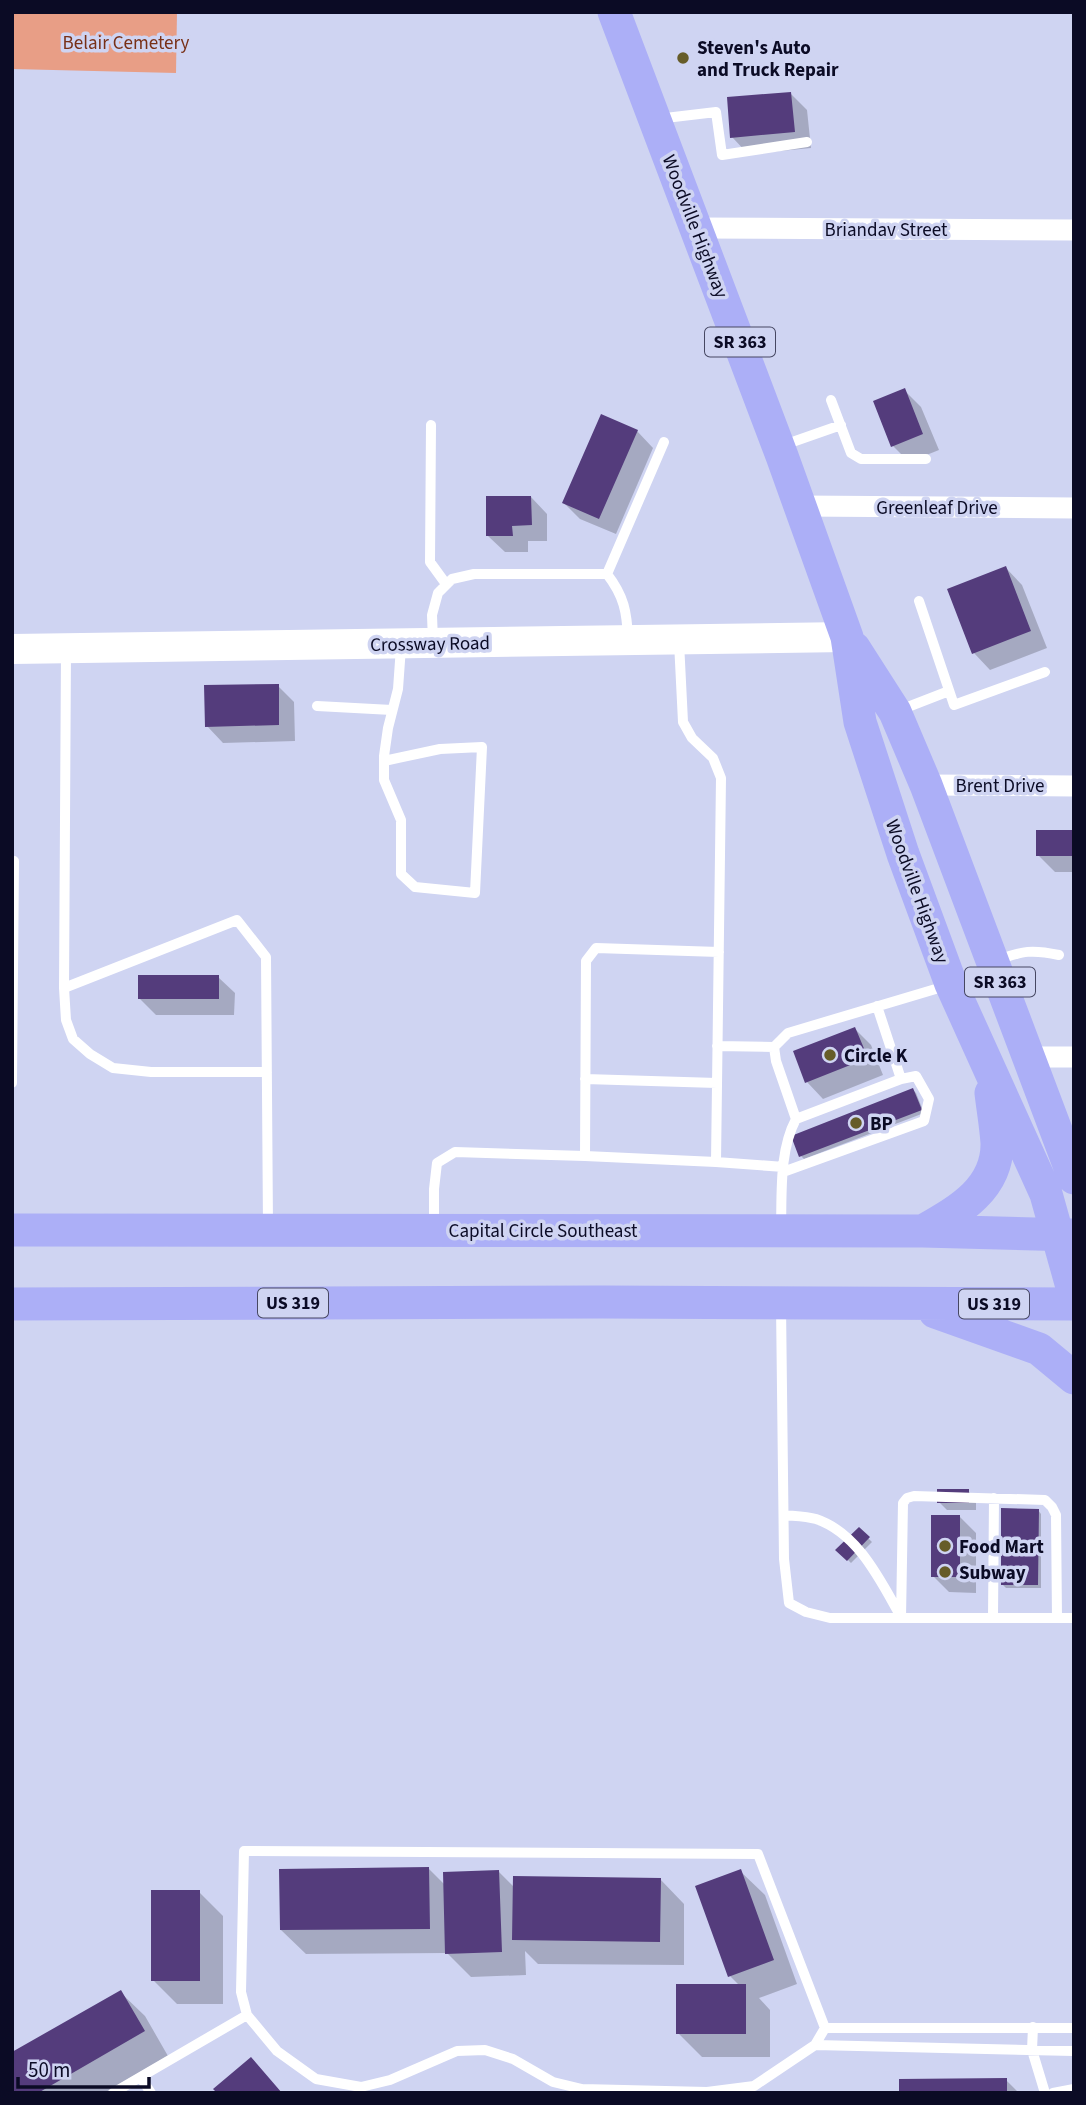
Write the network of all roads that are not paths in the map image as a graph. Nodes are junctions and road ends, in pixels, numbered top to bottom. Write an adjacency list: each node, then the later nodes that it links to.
1 (614, 12): 2 (main road, Woodville Highway / SR 363)
2 (656, 119): 3 (lane); 4 (main road, Woodville Highway / SR 363)
3 (807, 142)
4 (697, 229): 5 (street, Briandav Street); 10 (main road, Woodville Highway / SR 363)
5 (1074, 230)
6 (831, 400): 8 (lane)
7 (432, 425): 15 (lane)
8 (841, 425): 10 (lane); 11 (lane)
9 (664, 442): 14 (lane)
10 (779, 447): 12 (main road, Woodville Highway / SR 363)
11 (926, 458)
12 (800, 506): 13 (street, Greenleaf Drive); 17 (main road, Woodville Highway / SR 363)
13 (1074, 508)
14 (607, 574): 15 (lane); 18 (lane)
15 (446, 584): 20 (lane)
16 (919, 600): 25 (lane)
17 (847, 637): 19 (street, Crossway Road); 28 (main road, Woodville Highway / SR 363); 36 (main road, Woodville Highway / SR 363)
18 (628, 639): 19 (street, Crossway Road); 20 (street, Crossway Road)
19 (679, 639): 33 (lane)
20 (433, 643): 21 (street, Crossway Road)
21 (402, 644): 23 (street, Crossway Road); 27 (lane)
22 (12, 649): 23 (street, Crossway Road)
23 (66, 649): 37 (lane)
24 (1045, 672): 25 (lane)
25 (949, 691): 28 (lane)
26 (317, 706): 27 (lane)
27 (392, 710): 29 (lane)
28 (895, 712): 30 (main road, Woodville Highway / SR 363)
29 (384, 761): 29 (lane)
30 (926, 785): 31 (street, Brent Drive); 35 (main road, Woodville Highway / SR 363)
31 (1074, 786)
32 (12, 861): 47 (lane)
33 (719, 951): 39 (lane); 45 (lane)
34 (1059, 955): 35 (lane)
35 (992, 962): 41 (main road, Woodville Highway / SR 363)
36 (951, 984): 38 (lane); 43 (main road, Woodville Highway / SR 363)
37 (64, 988): 44 (lane); 44 (lane)
38 (877, 1006): 40 (lane); 46 (lane)
39 (717, 1046): 40 (lane); 48 (lane)
40 (774, 1047): 49 (lane)
41 (1030, 1057): 42 (street); 53 (main road, Woodville Highway / SR 363)
42 (1074, 1057)
43 (987, 1061): 58 (main road); 59 (main road, Woodville Highway / SR 363)
44 (267, 1072): 55 (lane)
45 (585, 1079): 48 (lane); 50 (lane)
46 (901, 1079): 49 (lane); 52 (lane)
47 (12, 1083)
48 (717, 1083): 51 (lane)
49 (796, 1119): 52 (lane)
50 (585, 1156): 51 (lane); 56 (lane)
51 (716, 1162): 52 (lane)
52 (783, 1170): 57 (lane)
53 (1074, 1178)
54 (12, 1230): 55 (main road, Capital Circle Southeast)
55 (268, 1230): 56 (main road, Capital Circle Southeast)
56 (434, 1230): 57 (main road, Capital Circle Southeast)
57 (781, 1231): 58 (main road, Capital Circle Southeast)
58 (923, 1231): 59 (main road, Capital Circle Southeast)
59 (1066, 1235): 60 (main road, Woodville Highway / SR 363)
60 (1074, 1293)
61 (781, 1303): 62 (main road, US 319); 63 (main road, US 319); 67 (lane)
62 (913, 1303): 64 (main road, US 319); 65 (main road)
63 (12, 1304)
64 (1074, 1304)
65 (1074, 1378)
66 (994, 1498): 68 (lane); 69 (lane); 70 (lane)
67 (784, 1515): 68 (lane); 68 (lane)
68 (901, 1618): 69 (lane)
69 (993, 1618): 70 (lane)
70 (1057, 1618): 71 (lane)
71 (1074, 1618)
72 (247, 2015): 74 (lane); 79 (lane); 82 (lane)
73 (1033, 2027): 74 (lane); 75 (lane); 77 (lane)
74 (825, 2028): 76 (lane)
75 (1074, 2028)
76 (815, 2045): 77 (lane); 81 (lane)
77 (1032, 2050): 78 (lane); 85 (lane)
78 (1074, 2052)
79 (141, 2078): 83 (lane); 84 (lane)
80 (1074, 2089): 86 (lane)
81 (757, 2090): 82 (lane)
82 (707, 2092)
83 (113, 2093)
84 (151, 2093)
85 (1045, 2093)
86 (1053, 2093)

